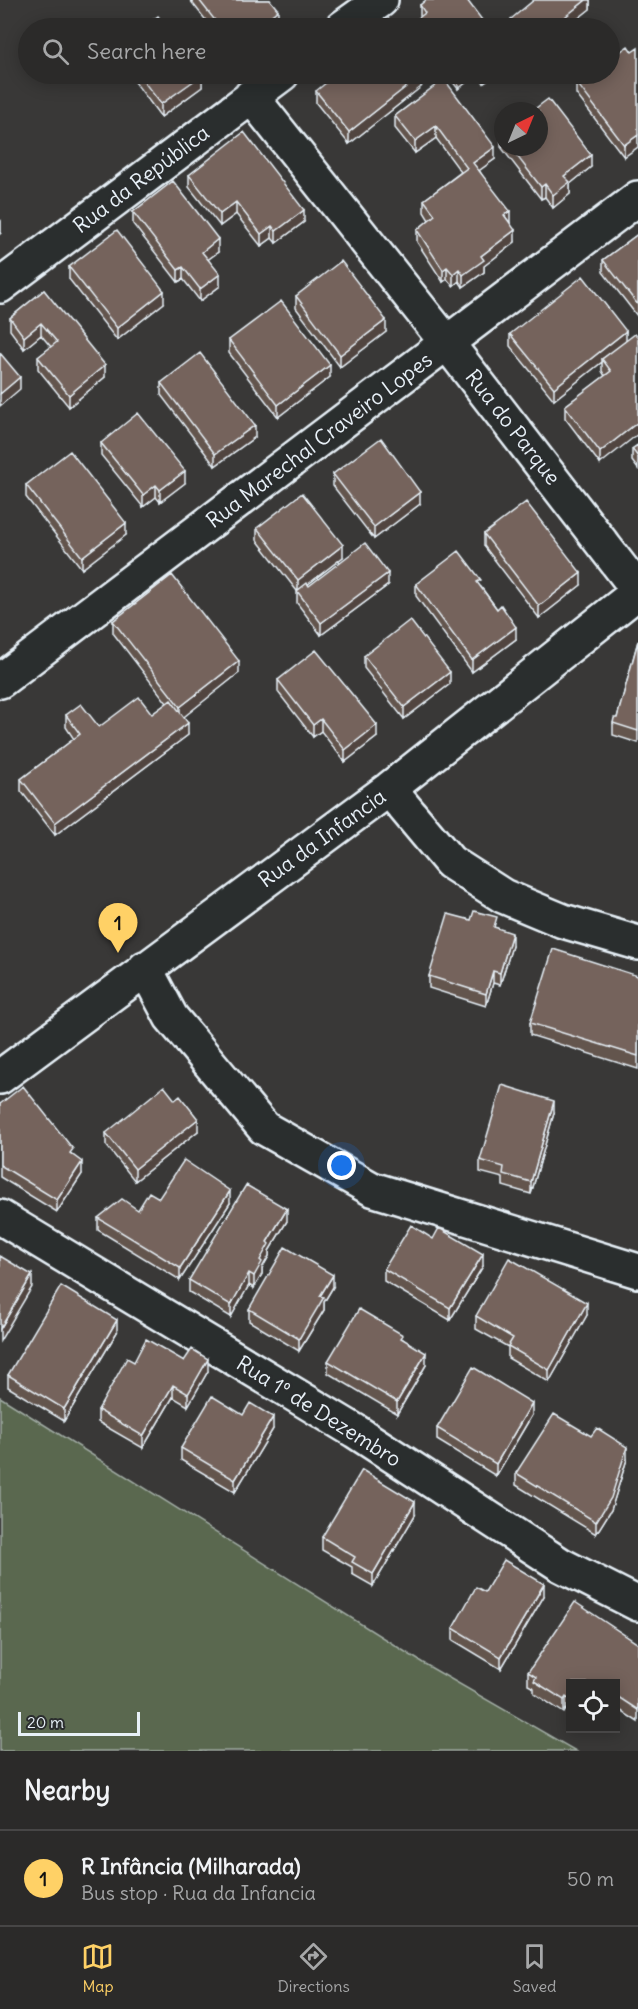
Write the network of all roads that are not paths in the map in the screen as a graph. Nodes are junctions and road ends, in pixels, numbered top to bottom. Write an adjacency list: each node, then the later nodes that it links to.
1 (381, 0): 2 (street)
2 (356, 18)
3 (268, 84): 4 (street, Rua da República)
4 (251, 96): 6 (street, Rua da República); 7 (street, Rua do Parque)
5 (638, 198): 7 (street, Rua Marechal Craveiro Lopes)
6 (0, 286)
7 (447, 343): 8 (street, Rua do Parque); 9 (street, Rua Marechal Craveiro Lopes)
8 (638, 591): 10 (street, Rua da Infancia)
9 (0, 681)
10 (389, 789): 11 (street); 12 (street, Rua da Infancia)
11 (638, 943)
12 (145, 968): 13 (street, Rua da Infancia); 15 (street)
13 (0, 1077)
14 (0, 1217): 16 (street, Rua 1º de Dezembro)
15 (638, 1271)
16 (638, 1604)

